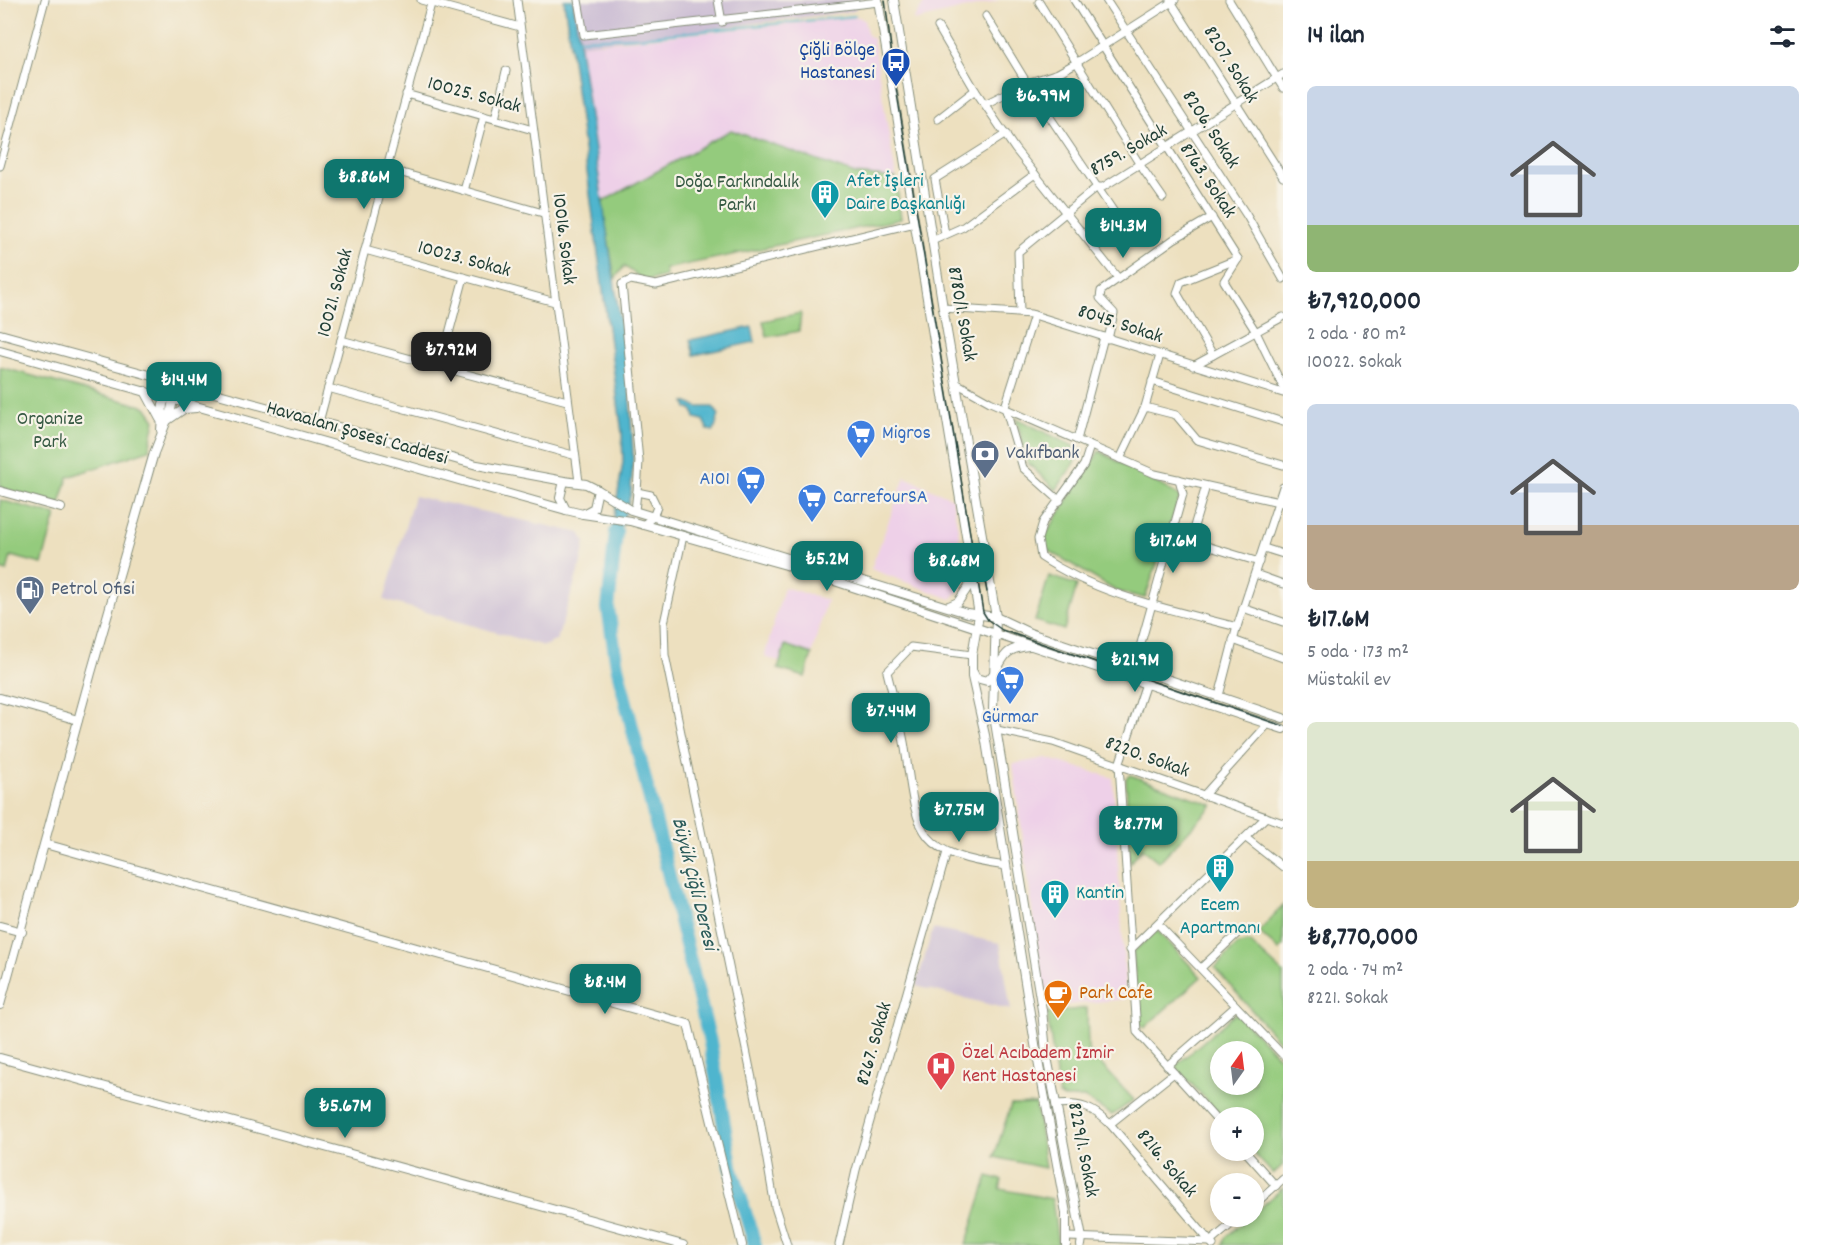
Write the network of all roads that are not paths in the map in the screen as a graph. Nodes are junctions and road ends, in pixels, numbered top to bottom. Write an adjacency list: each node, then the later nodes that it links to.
1 (45, 0): 37 (street)
2 (421, 0): 10 (street)
3 (517, 0): 16 (street, 10016. Sokak)
4 (578, 0): 15 (street)
5 (718, 0): 15 (street)
6 (1074, 0): 19 (street, 8763. Sokak)
7 (1106, 0): 18 (street, 8206. Sokak)
8 (1229, 0): 22 (street)
9 (1172, 1): 18 (street); 27 (street, 8207. Sokak)
10 (432, 2): 16 (street); 26 (street, 10021. Sokak)
11 (1039, 2): 20 (street)
12 (879, 4): 13 (street); 15 (street); 47 (street)
13 (895, 4): 50 (street, 8780/1. Sokak)
14 (986, 16): 23 (street)
15 (722, 22)
16 (520, 27): 32 (street, 10016. Sokak)
17 (938, 27): 25 (street)
18 (1125, 31): 19 (street); 33 (street, 8206. Sokak)
19 (1102, 46): 20 (street); 35 (street, 8763. Sokak)
20 (1076, 63): 23 (street); 36 (street)
21 (506, 71): 30 (street)
22 (1280, 76): 24 (street); 27 (street, 8759. Sokak)
23 (1027, 83): 28 (street); 41 (street)
24 (1283, 88)
25 (975, 90): 28 (street); 31 (street)
26 (406, 94): 29 (street, 10025. Sokak); 38 (street, 10021. Sokak)
27 (1234, 103): 33 (street, 8759. Sokak); 40 (street, 8207. Sokak)
28 (985, 104): 34 (street)
29 (484, 116): 30 (street, 10025. Sokak); 42 (street)
30 (495, 119): 32 (street, 10025. Sokak)
31 (938, 119)
32 (533, 130): 45 (street, 10016. Sokak)
33 (1192, 132): 35 (street, 8759. Sokak); 55 (street, 8206. Sokak)
34 (1006, 134): 39 (street); 49 (street)
35 (1166, 149): 36 (street, 8759. Sokak); 46 (street, 8763. Sokak)
36 (1140, 165): 41 (street, 8759. Sokak); 43 (street)
37 (0, 166)
38 (388, 169): 42 (street); 51 (street, 10021. Sokak)
39 (1035, 174): 44 (street); 49 (street)
40 (1283, 177)
41 (1097, 187): 44 (street, 8759. Sokak); 48 (street)
42 (464, 191): 45 (street)
43 (1163, 198)
44 (1067, 211): 54 (street); 58 (street, 8759. Sokak)
45 (543, 213): 56 (street, 10016. Sokak)
46 (1212, 217): 52 (street, 8763. Sokak); 54 (street)
47 (915, 223): 97 (street); 113 (street)
48 (1124, 227)
49 (945, 234): 50 (street)
50 (932, 241): 57 (street, 8780/1. Sokak)
51 (366, 250): 53 (street, 10023. Sokak); 64 (street, 10021. Sokak)
52 (1238, 259): 61 (street); 66 (street)
53 (464, 277): 56 (street, 10023. Sokak); 68 (street)
54 (1118, 278): 63 (street)
55 (1283, 279)
56 (555, 302): 78 (street, 10016. Sokak)
57 (943, 308): 58 (street, 8045. Sokak); 71 (street, 8780/1. Sokak)
58 (1020, 312): 59 (street, 8045. Sokak)
59 (1034, 315): 63 (street, 8045. Sokak); 81 (street)
60 (1283, 317): 61 (street)
61 (1256, 332): 66 (street); 73 (street)
62 (0, 334): 72 (street, Havaalanı Şosesi Caddesi)
63 (1106, 338): 67 (street, 8045. Sokak); 85 (street)
64 (341, 340): 68 (street); 74 (street, 10021. Sokak)
65 (0, 351): 75 (street, Havaalanı Şosesi Caddesi)
66 (1213, 355): 69 (street)
67 (1160, 356): 69 (street, 8045. Sokak); 70 (street)
68 (423, 362): 78 (street)
69 (1193, 366): 76 (street, 8045. Sokak)
70 (1152, 381): 79 (street); 84 (street)
71 (956, 383): 81 (street); 119 (street, 8780/1. Sokak)
72 (176, 384): 77 (street); 83 (street, Havaalanı Şosesi Caddesi)
73 (1283, 387)
74 (328, 388): 83 (street, 10021. Sokak); 87 (street)
75 (145, 391): 77 (street, Havaalanı Şosesi Caddesi); 82 (street)
76 (1283, 393)
77 (170, 398): 80 (street, Havaalanı Şosesi Caddesi); 82 (street)
78 (567, 402): 87 (street, 10016. Sokak)
79 (1145, 406): 88 (street); 89 (street)
80 (200, 407): 82 (street); 101 (street, Havaalanı Şosesi Caddesi)
81 (1005, 407): 85 (street); 98 (street)
82 (164, 420): 135 (street)
83 (319, 422): 91 (street, Havaalanı Şosesi Caddesi)
84 (1283, 422)
85 (1077, 440): 86 (street)
86 (1090, 446): 88 (street); 98 (street)
87 (573, 455): 92 (street, 10016. Sokak)
88 (1120, 459): 90 (street)
89 (1283, 465)
90 (1179, 479): 93 (street); 106 (street)
91 (564, 481): 92 (street); 101 (street)
92 (579, 482): 95 (street)
93 (1206, 486): 99 (street); 108 (street)
94 (1283, 487): 99 (street)
95 (598, 490): 102 (street); 103 (street)
96 (0, 491): 100 (street)
97 (637, 492): 102 (street); 104 (street)
98 (1060, 501): 115 (street)
99 (1281, 502): 109 (street)
100 (61, 508)
101 (566, 510): 103 (street)
102 (633, 511): 104 (street)
103 (584, 514): 105 (street)
104 (653, 517): 105 (street); 116 (street)
105 (643, 525): 107 (street)
106 (1171, 535): 108 (street); 115 (street)
107 (683, 536): 122 (street); 173 (street)
108 (1190, 540): 111 (street)
109 (1264, 548): 110 (street); 111 (street)
110 (1283, 554)
111 (1259, 562): 112 (street)
112 (1255, 574): 114 (street); 117 (street)
113 (972, 581): 116 (street); 118 (street)
114 (1283, 584)
115 (1152, 603): 121 (street); 128 (street)
116 (948, 606): 118 (street)
117 (1243, 608): 120 (street); 121 (street)
118 (979, 615): 119 (street); 122 (street, 8229/1. Sokak)
119 (996, 617): 123 (street, 8780/1. Sokak); 128 (street)
120 (1283, 622)
121 (1237, 627): 124 (street)
122 (977, 628): 123 (street); 126 (street, 8229/1. Sokak)
123 (994, 633): 125 (street); 130 (street, 8229/1. Sokak)
124 (1233, 640): 127 (street); 132 (street)
125 (1034, 645): 130 (street); 131 (street)
126 (972, 655): 129 (street, 8229/1. Sokak); 145 (street)
127 (1283, 658)
128 (1134, 668): 132 (street)
129 (972, 669): 130 (street); 146 (street, 8229/1. Sokak)
130 (993, 676): 138 (street, 8229/1. Sokak)
131 (1146, 683): 136 (street); 139 (street)
132 (1219, 696): 134 (street)
133 (0, 698): 135 (street)
134 (1283, 718)
135 (78, 720): 144 (street)
136 (1269, 724): 137 (street); 140 (street)
137 (1283, 729)
138 (997, 730): 139 (street, 8220. Sokak); 160 (street, 8229/1. Sokak)
139 (1119, 765): 140 (street, 8220. Sokak); 152 (street)
140 (1203, 796): 141 (street, 8220. Sokak)
141 (1266, 817): 142 (street, 8220. Sokak); 143 (street)
142 (1283, 823)
143 (1246, 838): 147 (street); 148 (street)
144 (45, 844): 151 (street); 172 (street)
145 (947, 852): 146 (street); 174 (street, 8267. Sokak)
146 (1006, 866): 168 (street, 8229/1. Sokak)
147 (1283, 867)
148 (1158, 924): 152 (street); 153 (street)
149 (0, 926): 151 (street)
150 (1240, 931): 153 (street)
151 (22, 932): 154 (street)
152 (1130, 950): 158 (street)
153 (1201, 968): 155 (street)
154 (0, 1005)
155 (1236, 1006): 156 (street); 158 (street)
156 (1283, 1055)
157 (0, 1058): 171 (street)
158 (1167, 1066): 159 (street)
159 (1174, 1073): 161 (street); 162 (street)
160 (1056, 1104): 162 (street, 8216. Sokak); 169 (street, 8229/1. Sokak)
161 (1210, 1113)
162 (1110, 1124): 170 (street, 8216. Sokak)
163 (1254, 1161): 165 (street)
164 (1283, 1179): 165 (street)
165 (1276, 1186): 166 (street)
166 (1264, 1196)
167 (1229, 1227): 170 (street)
168 (1067, 1241): 169 (street)
169 (1082, 1241): 170 (street)
170 (1212, 1244)
171 (683, 1245)
172 (742, 1245)
173 (787, 1245)
174 (839, 1245)

